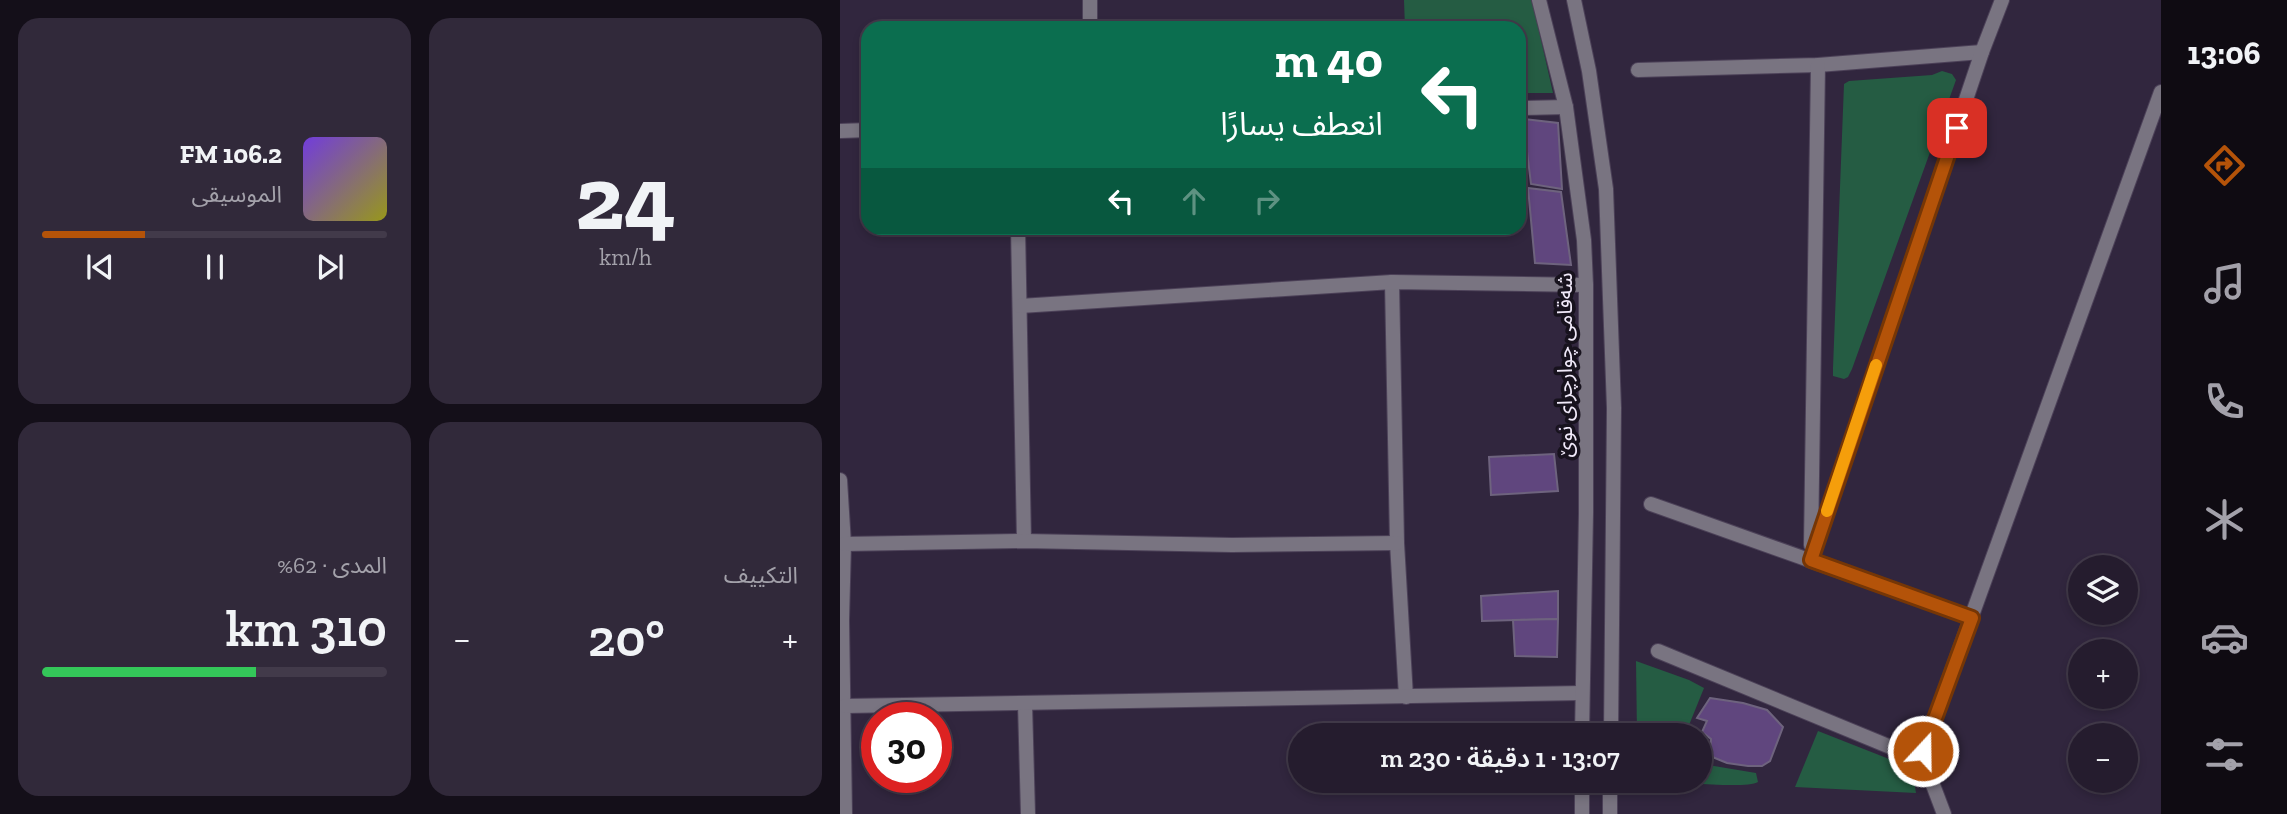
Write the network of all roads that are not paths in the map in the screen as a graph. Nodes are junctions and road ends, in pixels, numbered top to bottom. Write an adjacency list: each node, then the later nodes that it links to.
1 (1090, 0): 5 (street)
2 (1539, 0): 10 (street, شەقامی چوارچرای نوێ)
3 (1574, 0): 32 (street)
4 (2002, 0): 6 (street)
5 (1090, 21)
6 (1982, 52): 7 (street); 23 (street)
7 (1818, 65): 8 (street); 23 (street)
8 (1638, 70)
9 (2161, 92): 24 (street)
10 (1566, 107): 11 (street); 16 (street, شەقامی چوارچرای نوێ)
11 (1526, 108)
12 (840, 131): 13 (street)
13 (861, 131)
14 (1018, 235): 17 (street)
15 (1392, 282): 16 (street); 17 (street); 21 (street)
16 (1586, 285): 27 (street, شەقامی چوارچرای نوێ)
17 (1020, 306): 20 (street)
18 (840, 480): 22 (street)
19 (1651, 504): 23 (street)
20 (1024, 541): 21 (street); 22 (street)
21 (1397, 543): 28 (street)
22 (844, 544): 26 (street)
23 (1811, 560): 24 (street)
24 (1972, 618): 33 (street)
25 (1658, 652): 33 (street)
26 (841, 655): 30 (street)
27 (1582, 693): 28 (street); 31 (street, شەقامی چوارچرای نوێ)
28 (1406, 696): 29 (street)
29 (1025, 704): 30 (street); 37 (street)
30 (845, 706): 36 (street)
31 (1582, 723)
32 (1611, 723)
33 (1926, 747): 40 (street)
34 (1582, 793): 38 (street)
35 (1610, 793): 39 (street)
36 (845, 814)
37 (1028, 814)
38 (1582, 814)
39 (1610, 814)
40 (1944, 814)

